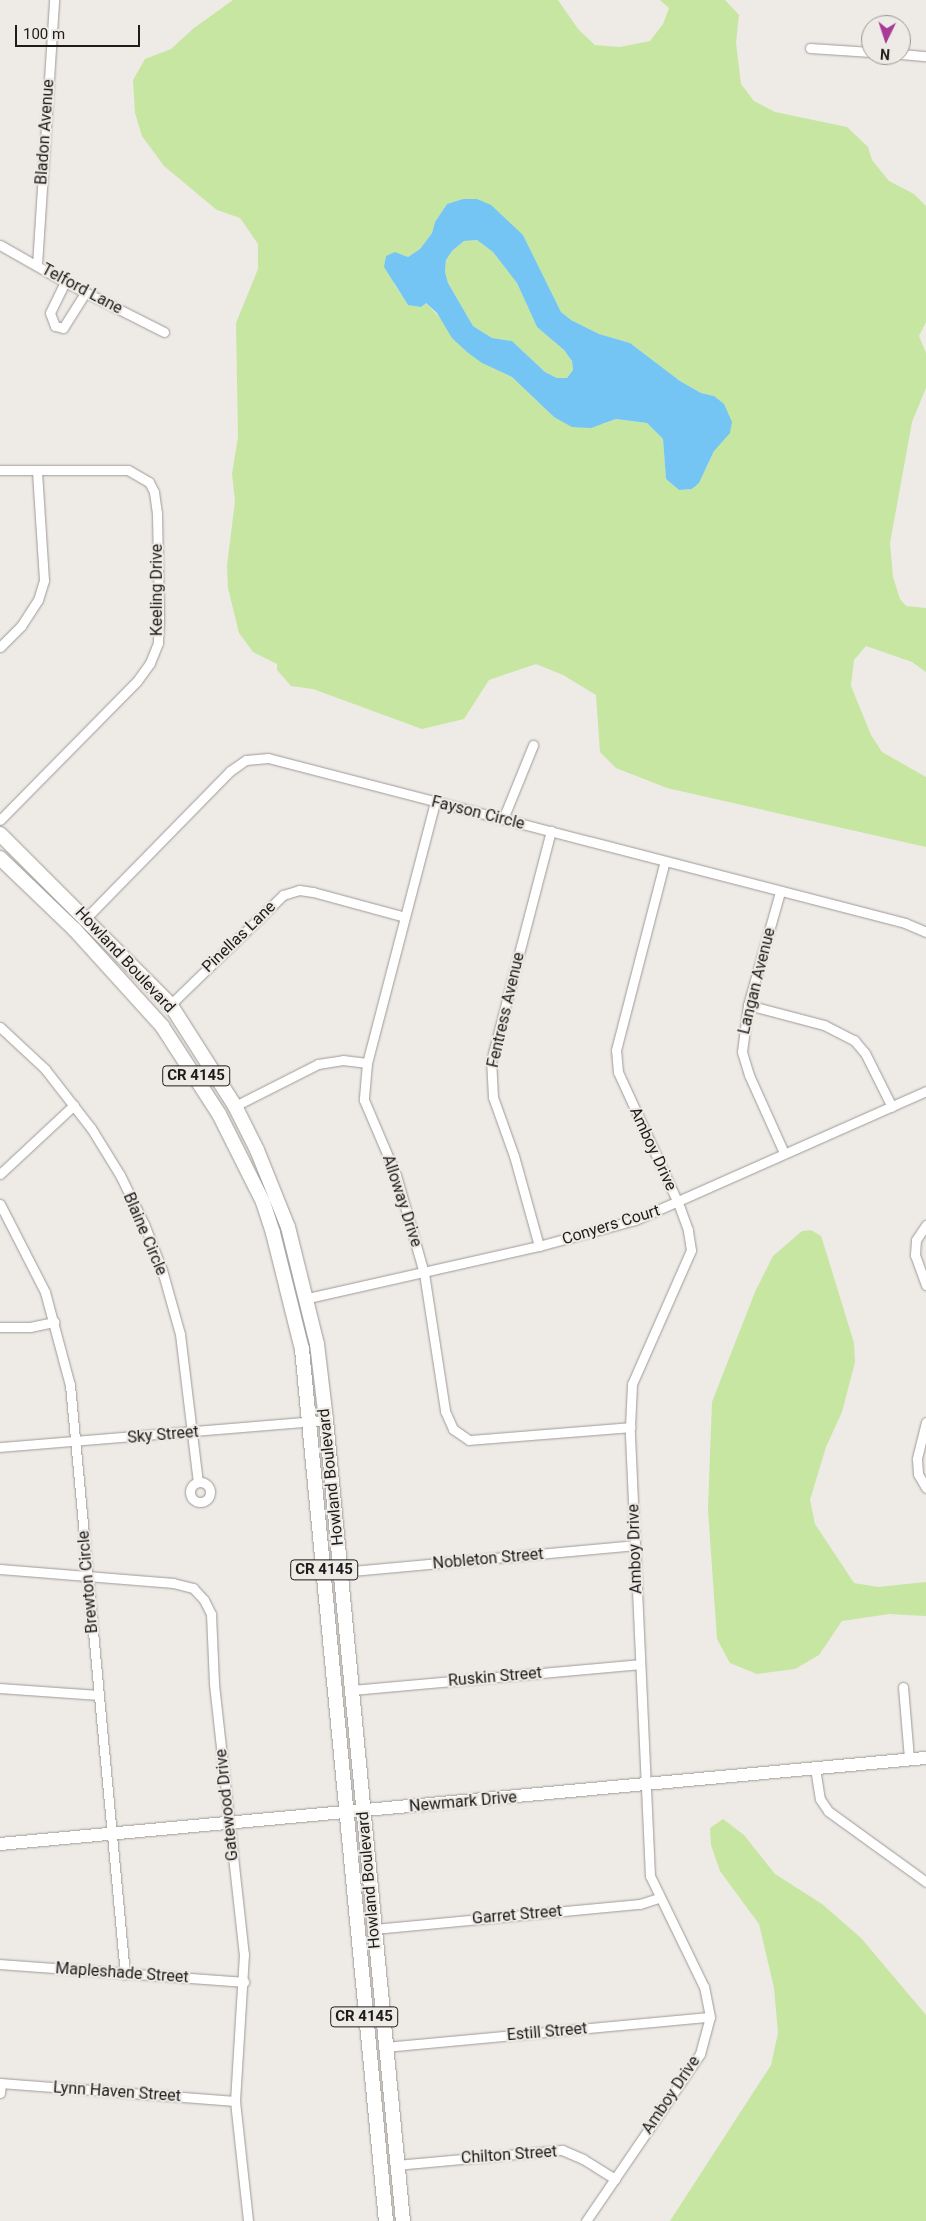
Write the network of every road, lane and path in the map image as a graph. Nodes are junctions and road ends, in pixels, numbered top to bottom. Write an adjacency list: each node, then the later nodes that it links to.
1 (54, 0): 7 (street, Bladon Avenue)
2 (810, 48): 3 (street)
3 (861, 51)
4 (911, 55): 5 (street)
5 (926, 56)
6 (0, 245): 7 (street, Telford Lane)
7 (37, 265): 8 (street, Telford Lane)
8 (64, 282): 9 (street, Telford Lane); 9 (street)
9 (85, 293): 10 (street, Telford Lane)
10 (164, 332)
11 (0, 470): 12 (street, Keeling Drive)
12 (36, 471): 13 (street); 17 (street, Keeling Drive)
13 (0, 647)
14 (533, 745): 16 (street)
15 (435, 802): 16 (street, Fayson Circle); 23 (street, Alloway Drive); 24 (street, Fayson Circle)
16 (504, 819): 18 (street, Fayson Circle)
17 (0, 820)
18 (551, 832): 21 (street, Fayson Circle); 42 (street, Fentress Avenue)
19 (0, 834): 24 (main road, Howland Boulevard / CR 4145)
20 (0, 858): 26 (main road, Howland Boulevard / CR 4145)
21 (665, 862): 22 (street, Fayson Circle); 39 (street, Amboy Drive)
22 (780, 892): 25 (street, Fayson Circle); 28 (street, Langan Avenue)
23 (405, 917): 27 (street, Pinellas Lane); 32 (street, Alloway Drive)
24 (86, 918): 27 (main road, Howland Boulevard / CR 4145)
25 (926, 932)
26 (139, 998): 27 (main road); 30 (main road, Howland Boulevard / CR 4145)
27 (170, 1004): 31 (main road, Howland Boulevard / CR 4145)
28 (748, 1005): 36 (street); 37 (street, Langan Avenue)
29 (0, 1026): 34 (street, Blaine Circle)
30 (162, 1026): 31 (main road); 49 (main road, Howland Boulevard / CR 4145)
31 (186, 1029): 35 (main road, Howland Boulevard / CR 4145)
32 (367, 1063): 35 (street); 43 (street, Alloway Drive)
33 (926, 1092): 36 (street, Conyers Court)
34 (74, 1106): 38 (street); 52 (street, Blaine Circle)
35 (235, 1106): 45 (main road, Howland Boulevard / CR 4145)
36 (892, 1107): 37 (street, Conyers Court)
37 (784, 1154): 39 (street, Conyers Court)
38 (0, 1174)
39 (678, 1203): 42 (street, Conyers Court); 51 (street, Amboy Drive)
40 (0, 1204): 46 (street, Brewton Circle)
41 (926, 1226): 44 (street)
42 (539, 1246): 43 (street, Conyers Court)
43 (424, 1273): 45 (street, Conyers Court); 51 (street, Alloway Drive)
44 (926, 1285)
45 (308, 1298): 48 (main road, Howland Boulevard / CR 4145)
46 (54, 1322): 47 (street); 53 (street, Brewton Circle)
47 (0, 1327)
48 (326, 1420): 49 (street, Sky Street); 59 (main road, Howland Boulevard / CR 4145)
49 (310, 1421): 52 (street, Sky Street); 71 (main road, Howland Boulevard / CR 4145)
50 (926, 1422): 56 (street)
51 (630, 1427): 57 (street, Amboy Drive)
52 (193, 1433): 53 (street, Sky Street); 55 (street, Blaine Circle)
53 (76, 1443): 54 (street, Sky Street); 60 (street, Brewton Circle)
54 (0, 1447)
55 (198, 1482)
56 (926, 1488)
57 (635, 1545): 59 (street, Nobleton Street); 61 (street, Amboy Drive)
58 (0, 1569): 60 (street, Gatewood Drive)
59 (340, 1572): 64 (main road, Howland Boulevard / CR 4145)
60 (88, 1576): 65 (street, Brewton Circle); 72 (street, Gatewood Drive)
61 (640, 1664): 64 (street, Ruskin Street); 69 (street, Amboy Drive)
62 (903, 1687): 67 (street)
63 (0, 1688): 65 (street)
64 (351, 1690): 70 (main road, Howland Boulevard / CR 4145)
65 (98, 1695): 73 (street, Brewton Circle)
66 (926, 1758): 67 (street, Newmark Drive)
67 (909, 1760): 68 (street, Newmark Drive)
68 (815, 1768): 69 (street, Newmark Drive); 75 (street)
69 (645, 1784): 70 (street, Newmark Drive); 76 (street, Amboy Drive)
70 (362, 1811): 71 (street, Newmark Drive); 77 (main road, Howland Boulevard / CR 4145)
71 (346, 1812): 72 (street, Newmark Drive); 89 (main road, Howland Boulevard / CR 4145)
72 (228, 1824): 73 (street, Newmark Drive); 80 (street, Gatewood Drive)
73 (110, 1835): 74 (street, Newmark Drive); 79 (street, Brewton Circle)
74 (0, 1844)
75 (926, 1882)
76 (660, 1898): 77 (street, Garret Street); 81 (street, Amboy Drive)
77 (374, 1929): 82 (main road, Howland Boulevard / CR 4145)
78 (0, 1964): 79 (street, Mapleshade Street)
79 (125, 1974): 80 (street, Mapleshade Street)
80 (244, 1982): 85 (street, Gatewood Drive)
81 (710, 2017): 82 (street, Estill Street); 87 (street, Amboy Drive)
82 (384, 2047): 86 (main road, Howland Boulevard / CR 4145)
83 (0, 2083): 84 (street); 85 (street, Lynn Haven Street)
84 (0, 2093)
85 (235, 2101): 88 (street, Gatewood Drive)
86 (396, 2165): 87 (street, Chilton Street); 90 (main road, Howland Boulevard / CR 4145)
87 (614, 2179): 91 (street, Amboy Drive)
88 (248, 2221)
89 (386, 2221)
90 (403, 2221)
91 (586, 2221)

